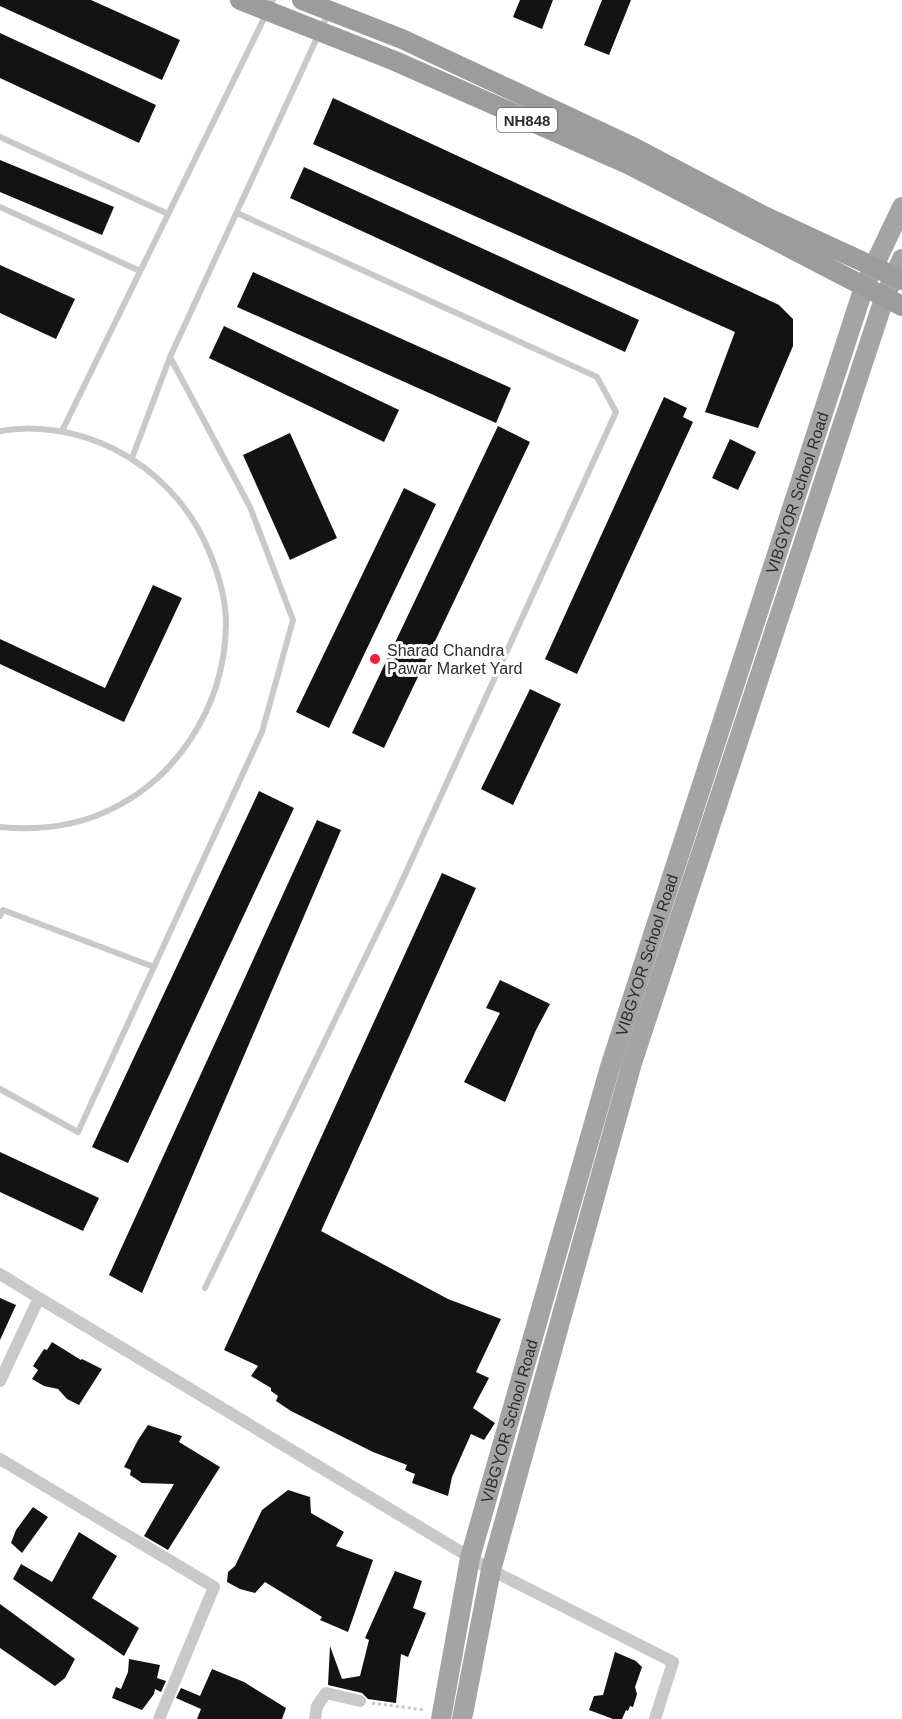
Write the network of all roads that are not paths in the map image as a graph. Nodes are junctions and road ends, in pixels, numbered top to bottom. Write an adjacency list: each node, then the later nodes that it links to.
1 (240, 0): 3 (highway, NH848)
2 (302, 0): 4 (highway, NH848)
3 (270, 5): 5 (highway, NH848); 10 (lane)
4 (330, 11): 5 (lane); 11 (highway, NH848)
5 (320, 33): 9 (lane); 14 (highway, NH848)
6 (0, 137): 10 (lane)
7 (0, 207): 12 (lane)
8 (902, 207): 11 (main road, VIBGYOR School Road)
9 (237, 213): 17 (lane); 26 (lane)
10 (168, 214): 12 (lane)
11 (873, 266): 13 (highway, NH848); 14 (main road, VIBGYOR School Road)
12 (140, 271): 19 (lane)
13 (899, 271): 15 (main road, VIBGYOR School Road)
14 (864, 287): 15 (highway, NH848); 30 (main road, VIBGYOR School Road)
15 (885, 296): 16 (highway, NH848); 31 (main road, VIBGYOR School Road)
16 (902, 306)
17 (170, 357): 20 (lane); 23 (lane)
18 (0, 431): 19 (lane)
19 (62, 431): 20 (lane)
20 (132, 458): 21 (lane)
21 (0, 827)
22 (0, 916): 23 (lane)
23 (154, 967): 24 (lane)
24 (0, 1089)
25 (0, 1274): 27 (street)
26 (205, 1288)
27 (39, 1298): 28 (street); 30 (street)
28 (0, 1381)
29 (0, 1459): 34 (street)
30 (470, 1558): 31 (street); 33 (main road, VIBGYOR School Road)
31 (491, 1570): 36 (main road, VIBGYOR School Road); 37 (street)
32 (360, 1701): 35 (street)
33 (442, 1715)
34 (159, 1719)
35 (315, 1719)
36 (462, 1719)
37 (655, 1719)

